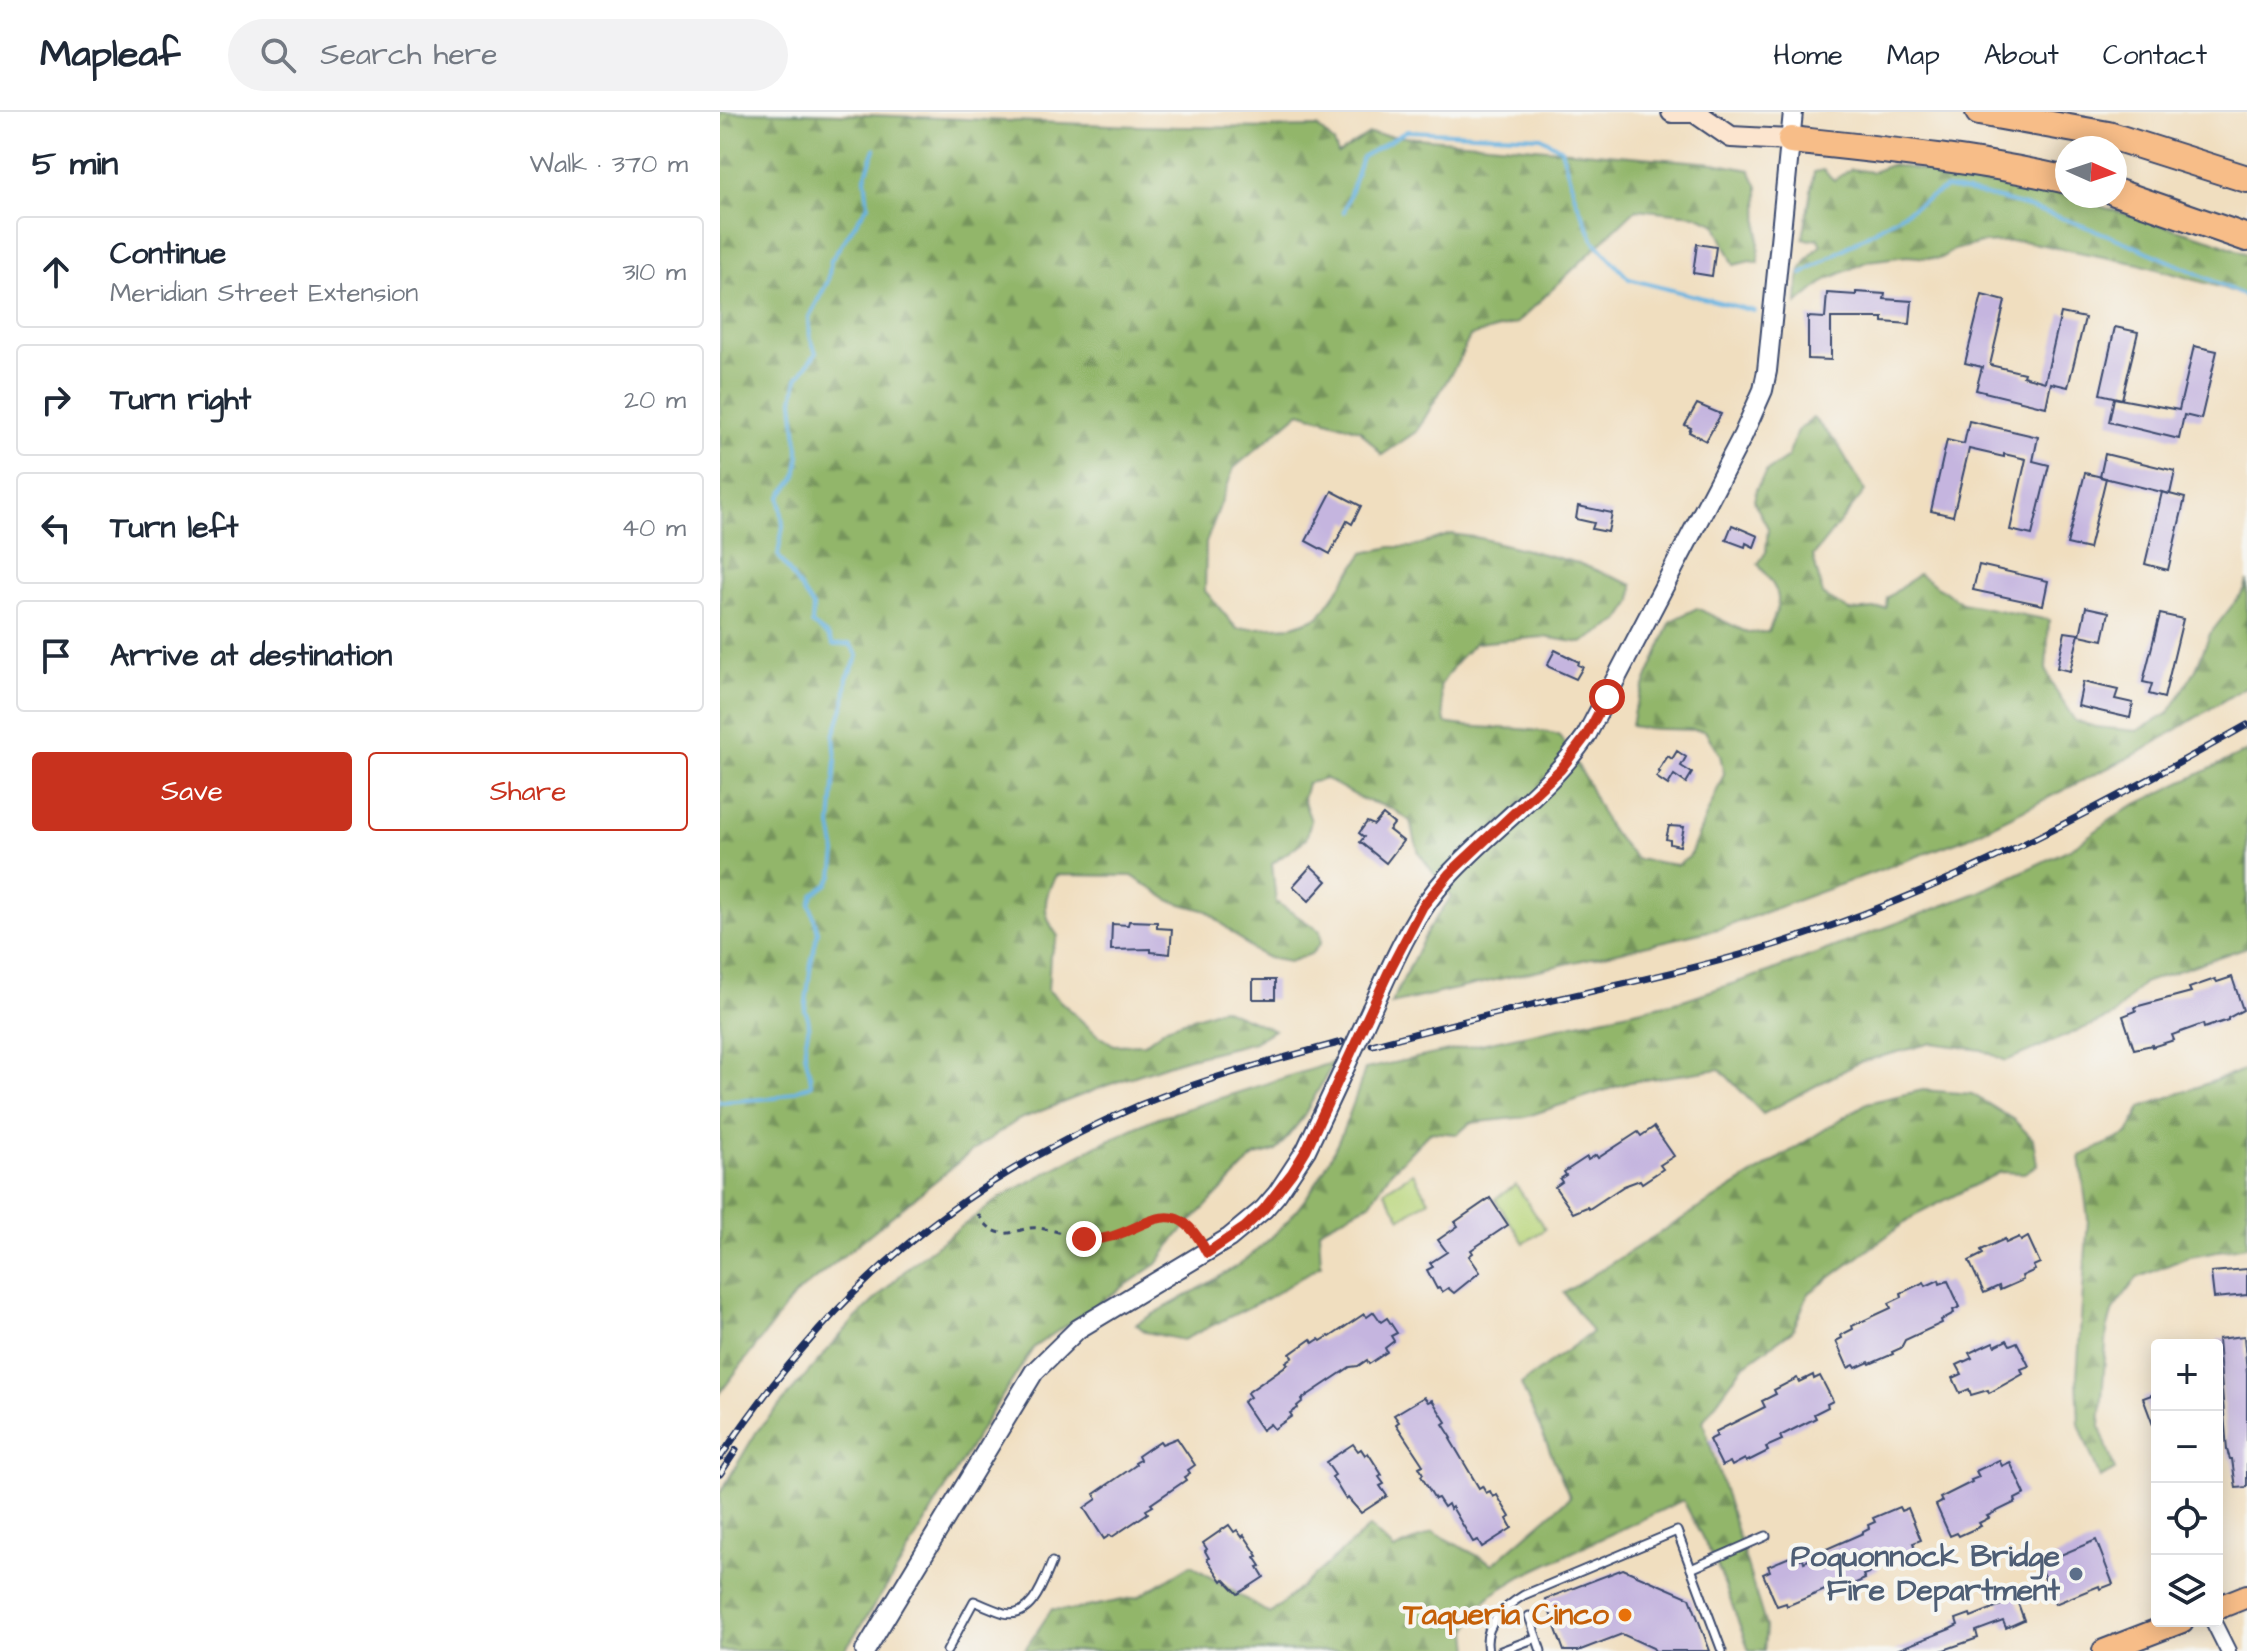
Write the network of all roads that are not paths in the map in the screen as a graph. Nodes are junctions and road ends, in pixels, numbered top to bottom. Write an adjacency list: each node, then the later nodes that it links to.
1 (1672, 112): 2 (main road)
2 (1697, 112): 5 (main road)
3 (1793, 112): 5 (street)
4 (1979, 112): 7 (highway)
5 (1791, 140): 6 (highway); 19 (street, bridge)
6 (2055, 177)
7 (2247, 179)
8 (2127, 196): 9 (highway)
9 (2247, 238)
10 (1766, 1536): 12 (lane)
11 (1052, 1562): 20 (lane)
12 (1691, 1569): 21 (lane); 24 (lane)
13 (2247, 1596): 14 (main road)
14 (2223, 1606)
15 (1529, 1616): 18 (lane)
16 (2166, 1627): 25 (main road)
17 (2216, 1627): 26 (street)
18 (1536, 1638): 22 (lane); 23 (lane)
19 (865, 1651)
20 (947, 1651)
21 (1488, 1651)
22 (1501, 1651)
23 (1541, 1651)
24 (1722, 1651)
25 (2104, 1651)
26 (2228, 1651)

